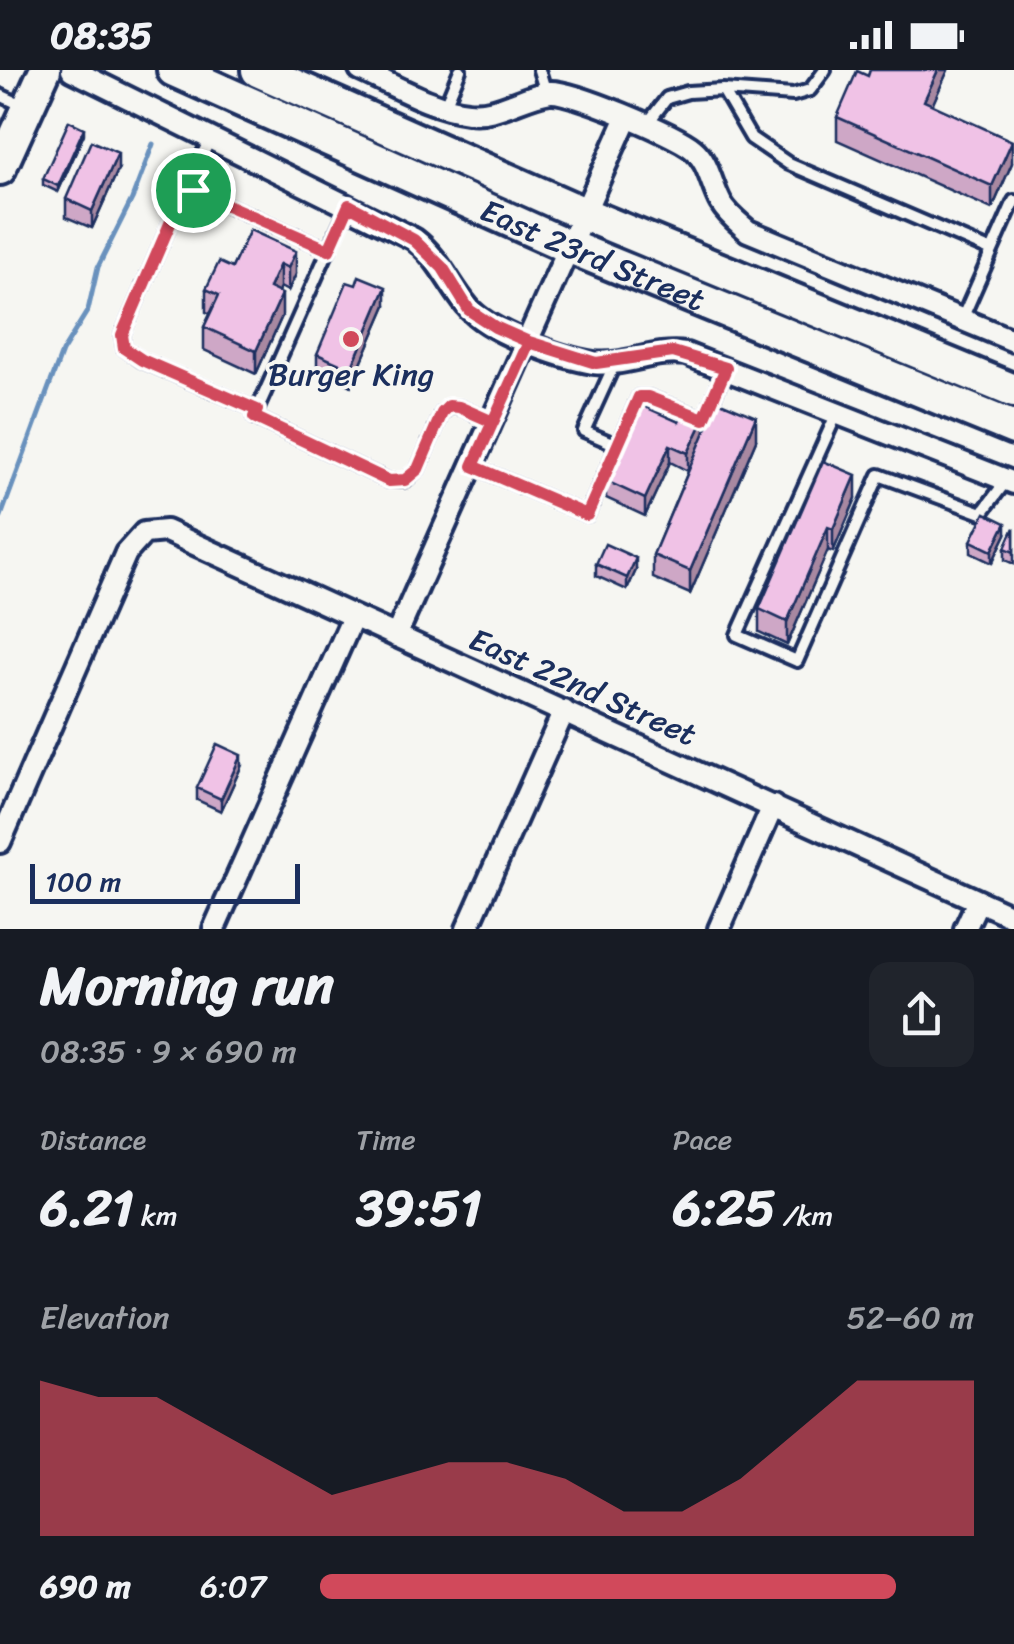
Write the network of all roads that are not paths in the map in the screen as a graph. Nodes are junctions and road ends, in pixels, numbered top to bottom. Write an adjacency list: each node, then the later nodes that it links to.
1 (44, 70): 11 (street)
2 (72, 70): 14 (street)
3 (174, 70): 20 (main road, East 23rd Street)
4 (258, 70): 19 (main road, East 23rd Street)
5 (360, 70): 12 (street)
6 (460, 70): 12 (lane)
7 (539, 70): 10 (lane)
8 (825, 70): 9 (lane)
9 (723, 90): 13 (lane); 22 (lane)
10 (546, 93): 12 (street); 13 (street)
11 (14, 101): 15 (street)
12 (444, 107)
13 (636, 121): 19 (street); 23 (street)
14 (211, 137): 16 (lane); 18 (street)
15 (0, 169)
16 (188, 182): 21 (lane); 29 (lane)
17 (1014, 201): 22 (lane)
18 (349, 205): 21 (lane); 25 (street)
19 (584, 214): 20 (street); 28 (main road, East 23rd Street)
20 (570, 247): 25 (street); 32 (main road, East 23rd Street)
21 (329, 250): 29 (lane)
22 (992, 251): 23 (lane)
23 (962, 320): 24 (street)
24 (1014, 341)
25 (529, 342): 26 (street); 31 (street)
26 (616, 362): 27 (street); 33 (lane)
27 (726, 368): 30 (street); 33 (lane)
28 (1014, 391)
29 (257, 410): 31 (lane)
30 (837, 412): 35 (street); 35 (lane)
31 (493, 422): 34 (street)
32 (1014, 428)
33 (619, 446): 34 (lane)
34 (473, 466): 37 (street)
35 (1010, 482)
36 (353, 618): 37 (street, East 22nd Street); 40 (street, East 22nd Street); 43 (street)
37 (396, 636): 38 (street, East 22nd Street)
38 (564, 712): 39 (street, East 22nd Street); 44 (street)
39 (773, 806): 41 (street, East 22nd Street); 45 (street)
40 (0, 842)
41 (978, 900): 42 (street, East 22nd Street); 46 (street)
42 (1014, 916)
43 (214, 929)
44 (467, 929)
45 (718, 929)
46 (965, 929)

